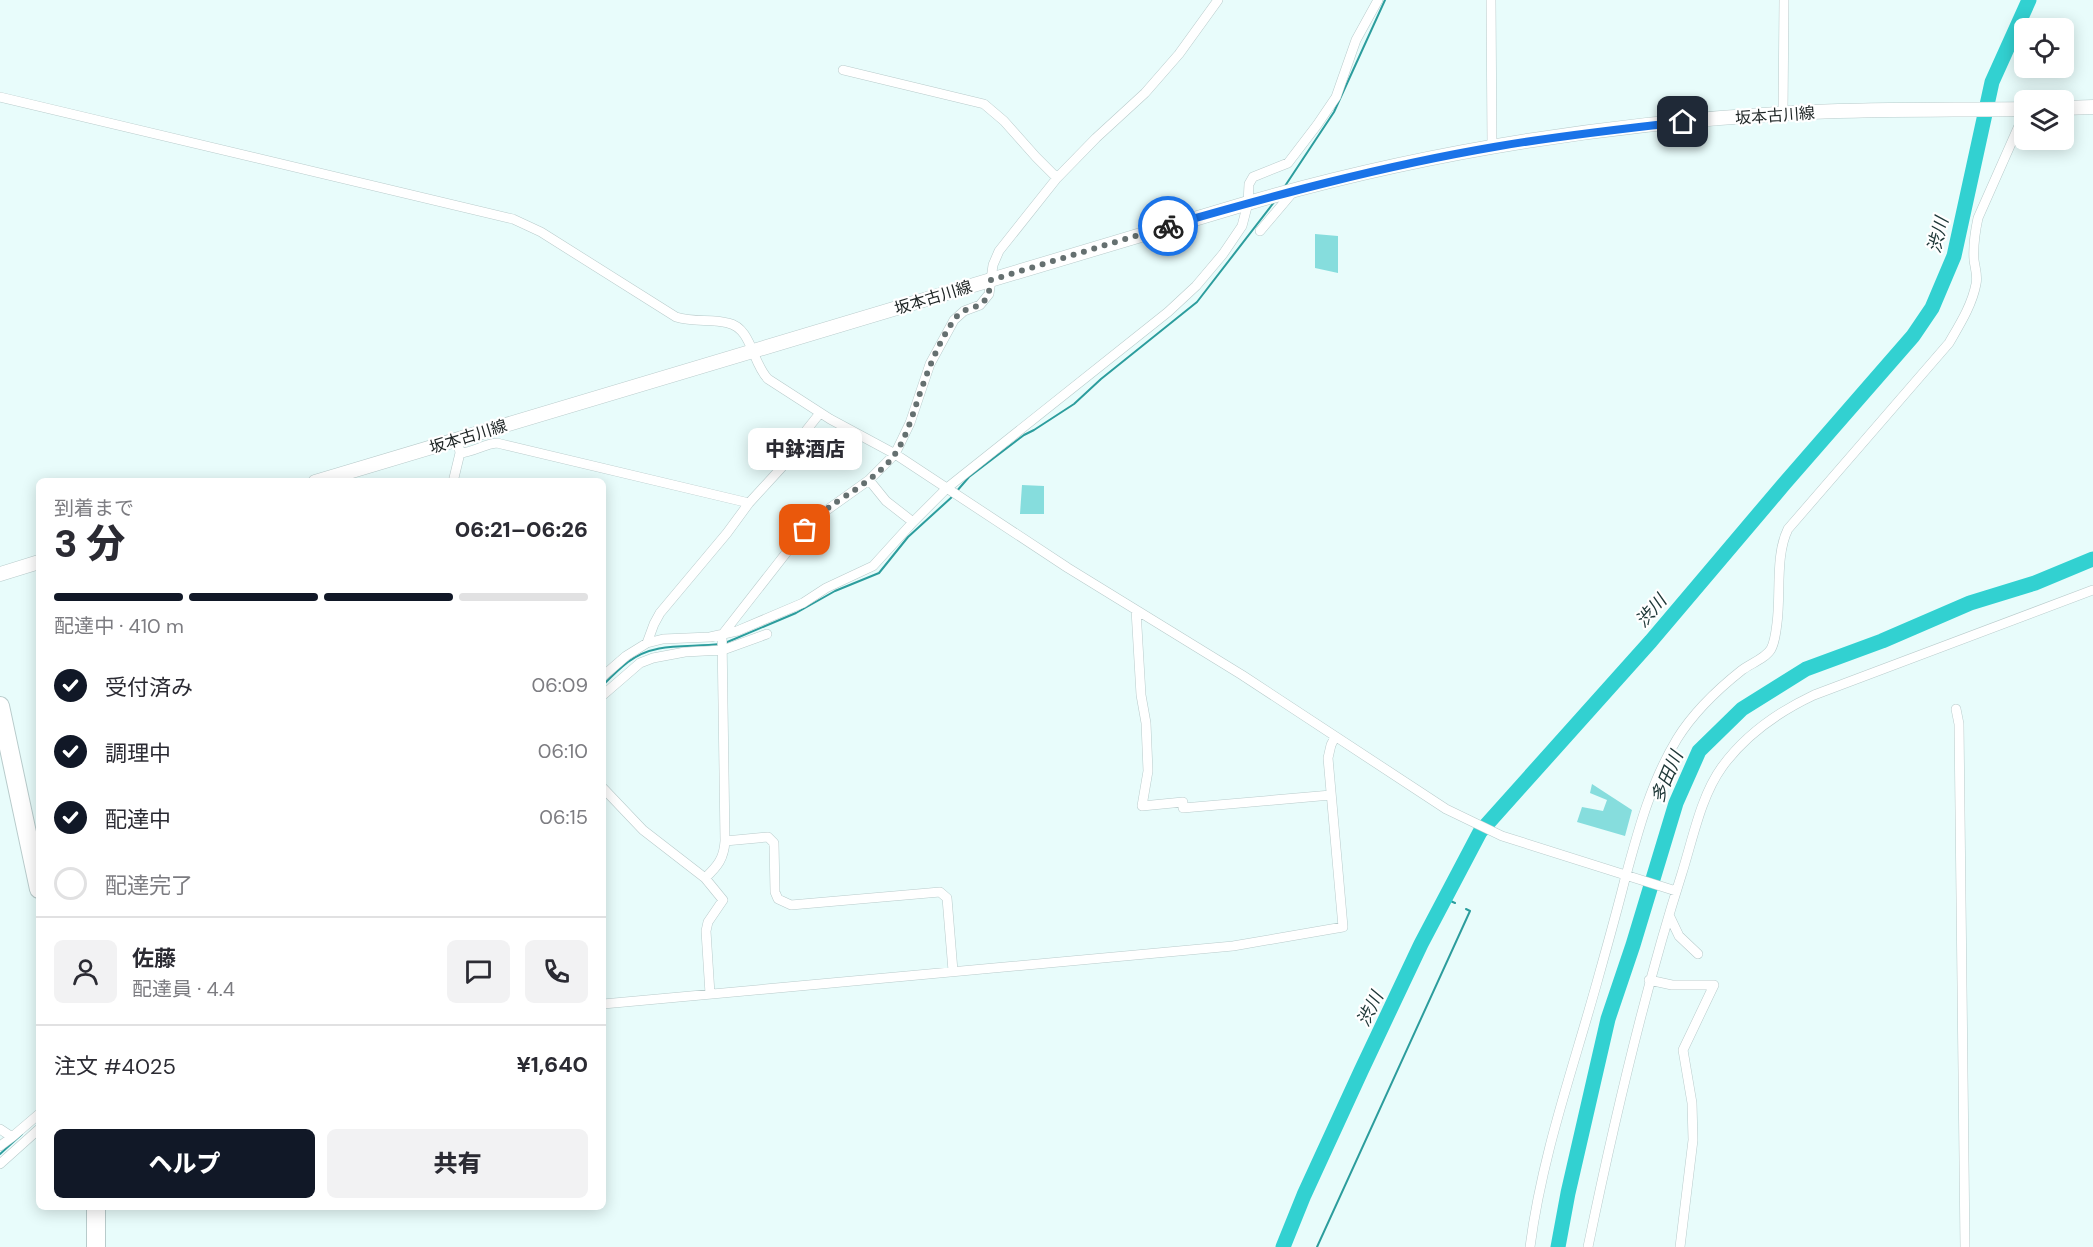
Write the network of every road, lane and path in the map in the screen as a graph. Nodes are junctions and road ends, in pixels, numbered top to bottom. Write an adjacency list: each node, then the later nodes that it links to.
1 (1218, 0): 13 (street)
2 (1378, 0): 15 (street)
3 (1491, 0): 12 (street)
4 (1784, 0): 10 (street)
5 (843, 70): 13 (street)
6 (0, 97): 18 (street)
7 (2093, 107): 8 (main road)
8 (2074, 108)
9 (2014, 110): 10 (main road, 坂本古川線)
10 (1783, 114): 12 (main road, 坂本古川線)
11 (2014, 130): 44 (street)
12 (1492, 147): 14 (main road, 坂本古川線)
13 (1057, 178): 17 (street)
14 (1294, 190): 15 (main road, 坂本古川線); 16 (street)
15 (1248, 202): 17 (main road, 坂本古川線); 25 (street)
16 (1260, 231)
17 (991, 280): 18 (main road, 坂本古川線); 21 (street)
18 (752, 351): 19 (street); 20 (main road, 坂本古川線)
19 (820, 413): 21 (street); 26 (street)
20 (459, 446): 22 (main road, 坂本古川線); 23 (street); 26 (street)
21 (895, 454): 24 (street); 25 (street)
22 (331, 478)
23 (454, 478)
24 (869, 480): 27 (street); 34 (street)
25 (949, 489): 27 (street); 31 (street)
26 (748, 503): 33 (street)
27 (913, 522): 34 (street)
28 (36, 563): 29 (main road)
29 (0, 573)
30 (2093, 590): 46 (street)
31 (1136, 610): 39 (street); 41 (street)
32 (767, 634): 34 (street)
33 (647, 643): 34 (street); 35 (street)
34 (722, 643): 36 (street); 42 (street)
35 (606, 673)
36 (606, 692)
37 (0, 706): 43 (highway)
38 (1956, 709): 64 (street)
39 (1335, 738): 41 (street); 44 (street)
40 (606, 791): 45 (street)
41 (1331, 795): 49 (street)
42 (725, 841): 45 (street); 49 (street)
43 (36, 874)
44 (1628, 877): 46 (street); 61 (street)
45 (705, 878): 51 (street)
46 (1673, 890): 47 (street)
47 (1669, 915): 48 (street); 50 (street)
48 (1698, 954)
49 (952, 971): 51 (street)
50 (1650, 980): 62 (street); 63 (street)
51 (710, 994): 52 (street)
52 (606, 1004)
53 (36, 1117): 56 (street)
54 (0, 1129): 56 (street)
55 (36, 1132): 58 (street)
56 (12, 1137): 57 (street)
57 (0, 1146)
58 (0, 1164)
59 (96, 1210): 60 (highway)
60 (96, 1247)
61 (1530, 1247)
62 (1588, 1247)
63 (1680, 1247)
64 (1965, 1247)

